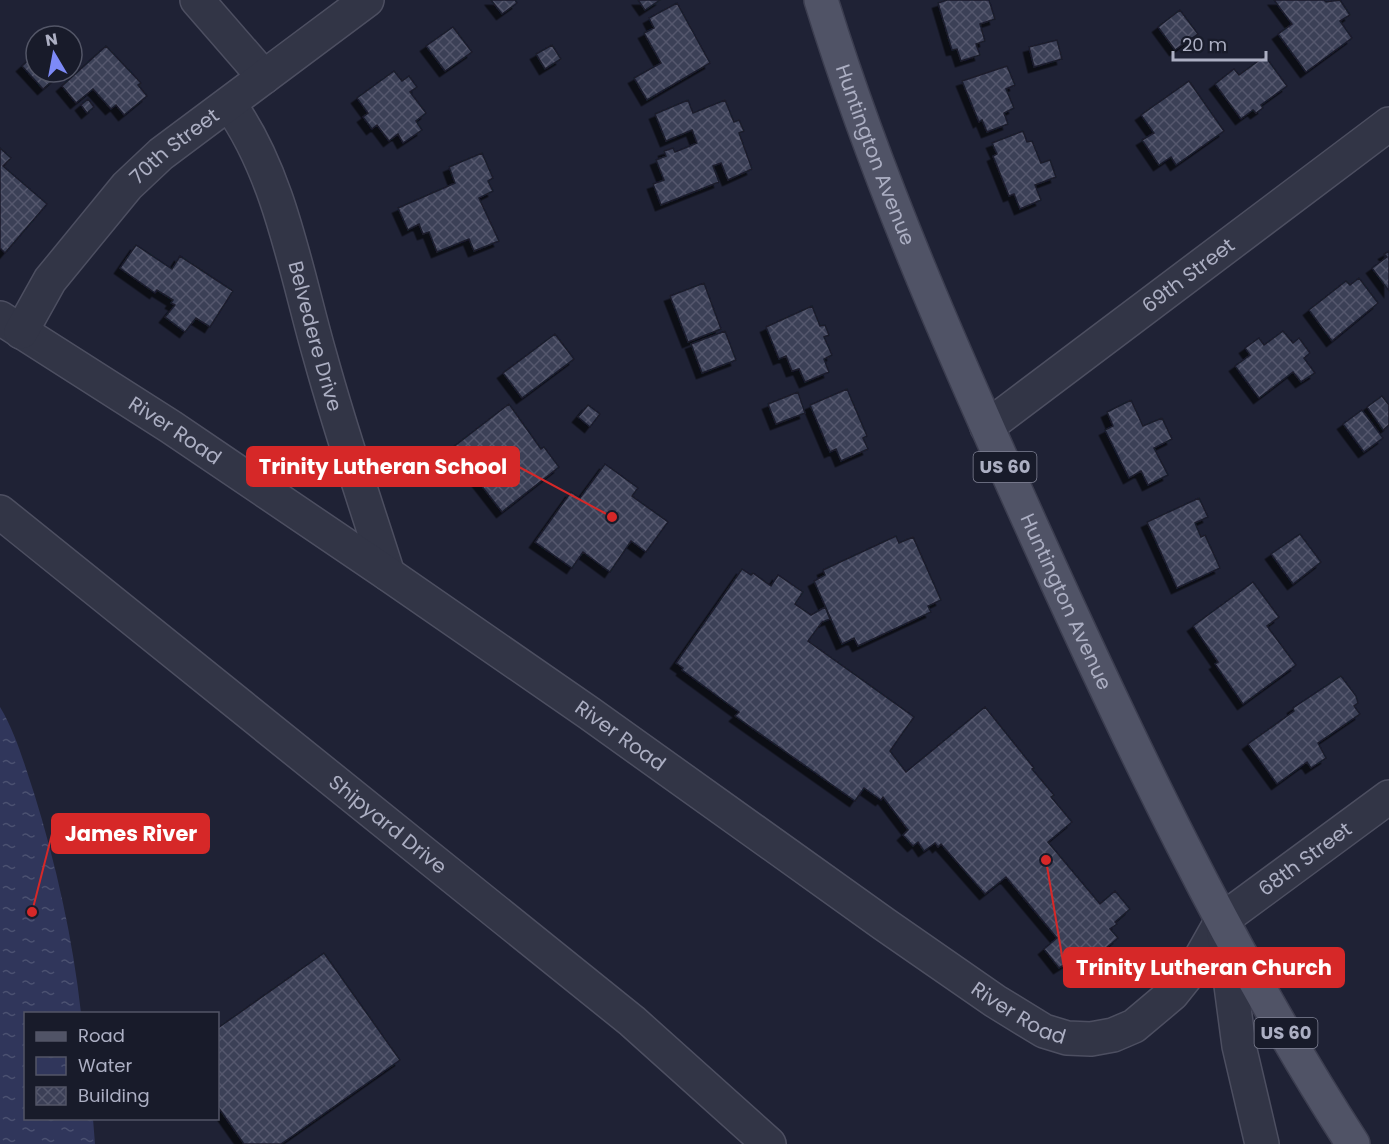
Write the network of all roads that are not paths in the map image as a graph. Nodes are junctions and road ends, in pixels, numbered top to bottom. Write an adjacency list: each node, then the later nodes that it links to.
1 (197, 0): 4 (street)
2 (366, 0): 4 (street, 70th Street)
3 (821, 0): 8 (main road, Huntington Avenue / US 60)
4 (264, 77): 5 (street, 70th Street)
5 (229, 104): 7 (street, 70th Street); 10 (street, Belvedere Drive)
6 (1389, 124): 8 (street, 69th Street)
7 (10, 325): 10 (street, River Road)
8 (987, 427): 12 (main road, Huntington Avenue / US 60)
9 (0, 512): 13 (street, Shipyard Drive)
10 (388, 574): 12 (street, River Road)
11 (1389, 797): 12 (street, 68th Street)
12 (1222, 920): 14 (street); 15 (main road, Huntington Avenue / US 60)
13 (769, 1144)
14 (1262, 1144)
15 (1353, 1144)

